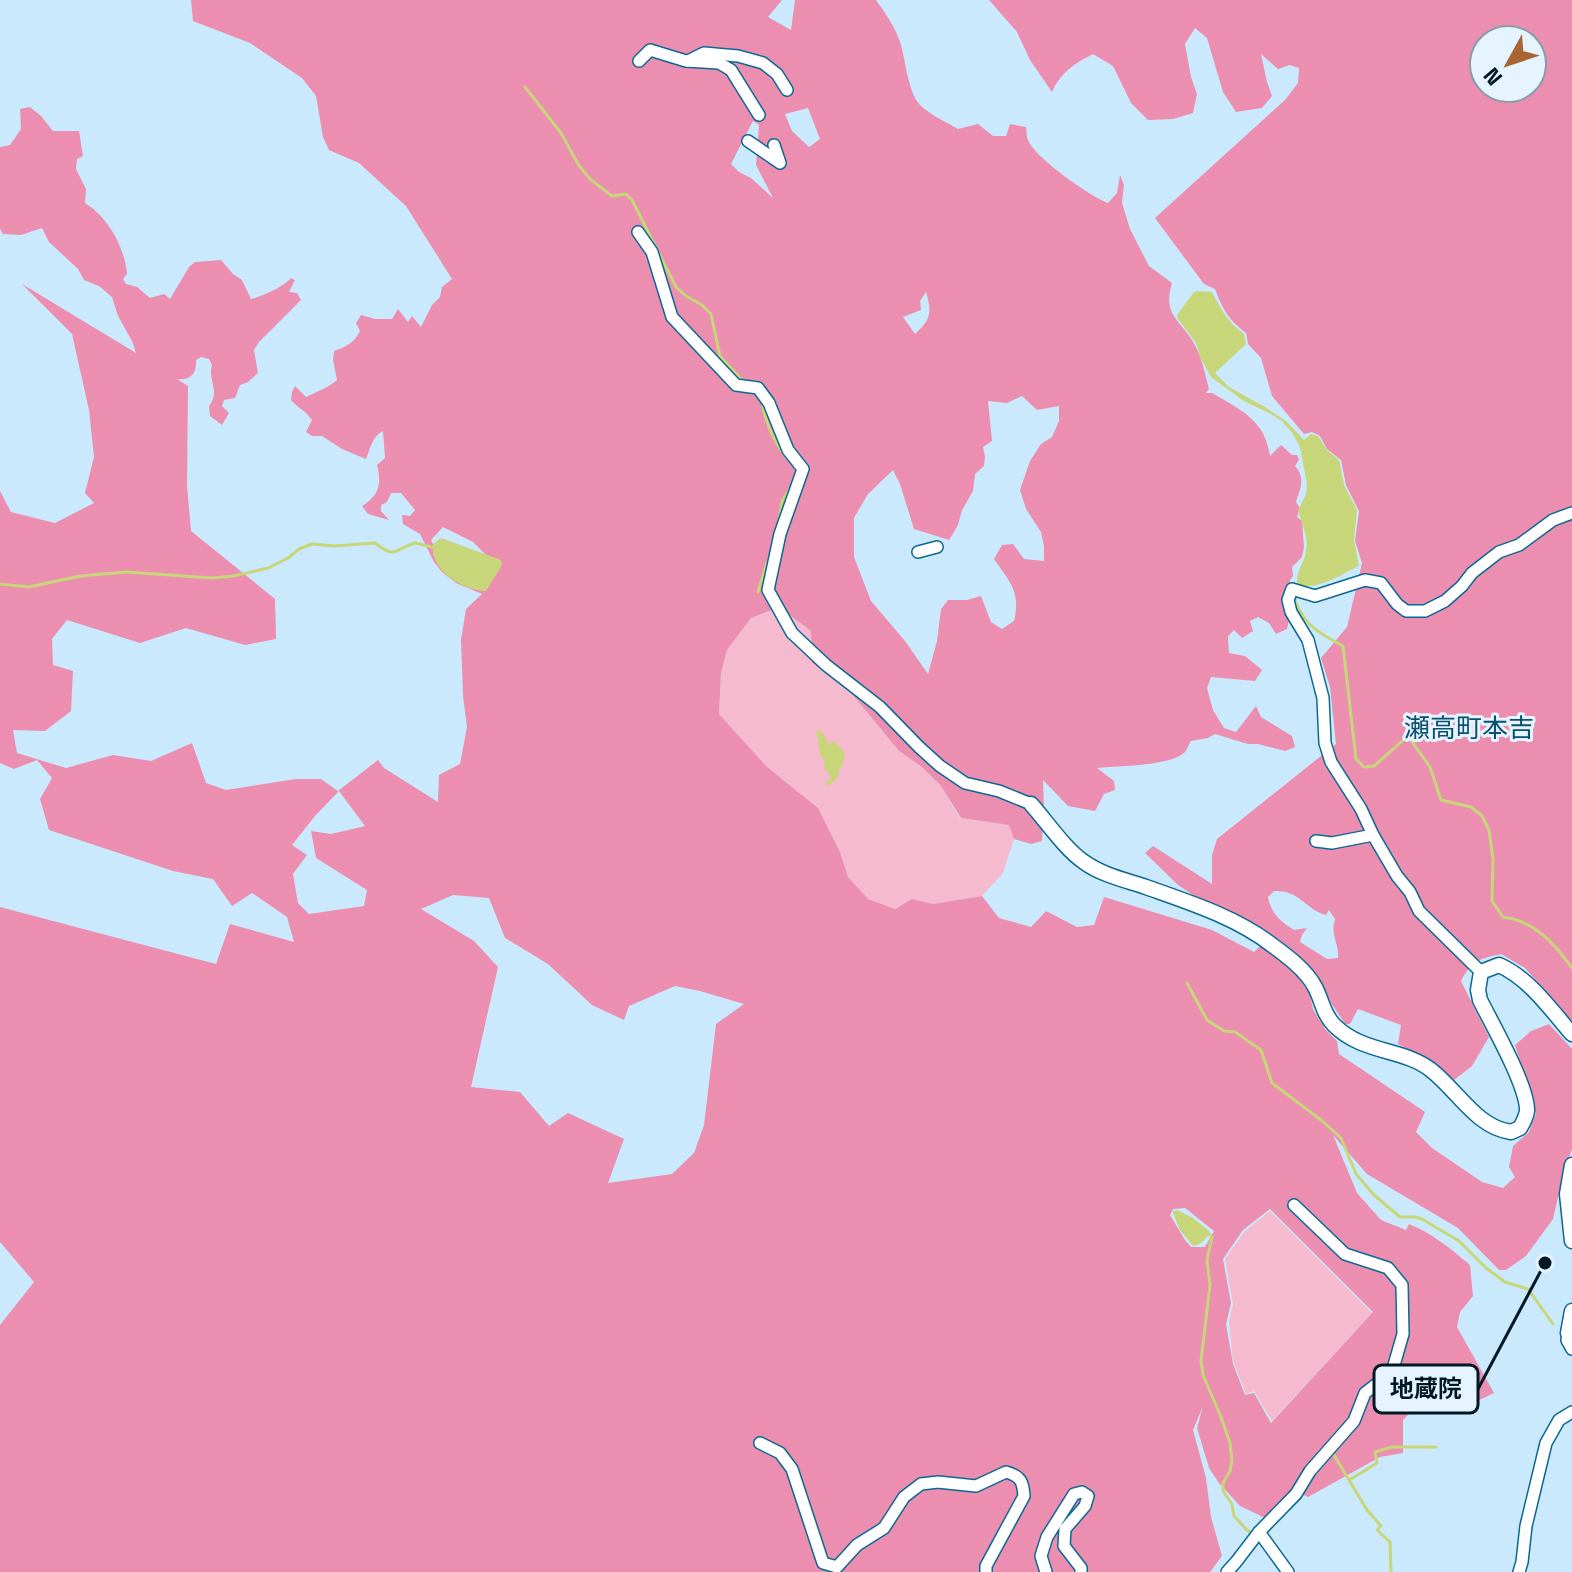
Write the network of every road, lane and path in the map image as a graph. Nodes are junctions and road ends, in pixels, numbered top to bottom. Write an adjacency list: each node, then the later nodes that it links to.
1 (639, 61): 2 (street)
2 (686, 61): 3 (street); 4 (street)
3 (787, 90)
4 (759, 115)
5 (748, 141): 6 (street)
6 (774, 145)
7 (638, 232): 11 (street)
8 (1572, 513): 12 (street)
9 (937, 547): 10 (street)
10 (918, 552)
11 (1031, 804): 14 (street)
12 (1373, 835): 13 (street); 14 (street)
13 (1316, 841)
14 (1481, 972): 15 (street)
15 (1572, 1034)
16 (1572, 1165): 18 (street)
17 (1294, 1205): 24 (street)
18 (1572, 1241)
19 (1572, 1313): 20 (street)
20 (1568, 1333): 21 (street)
21 (1572, 1349)
22 (1572, 1412): 30 (street)
23 (760, 1443): 25 (street)
24 (1259, 1532): 28 (street); 29 (street)
25 (986, 1572)
26 (1046, 1572): 27 (street)
27 (1081, 1572)
28 (1227, 1572)
29 (1288, 1572)
30 (1519, 1572)

